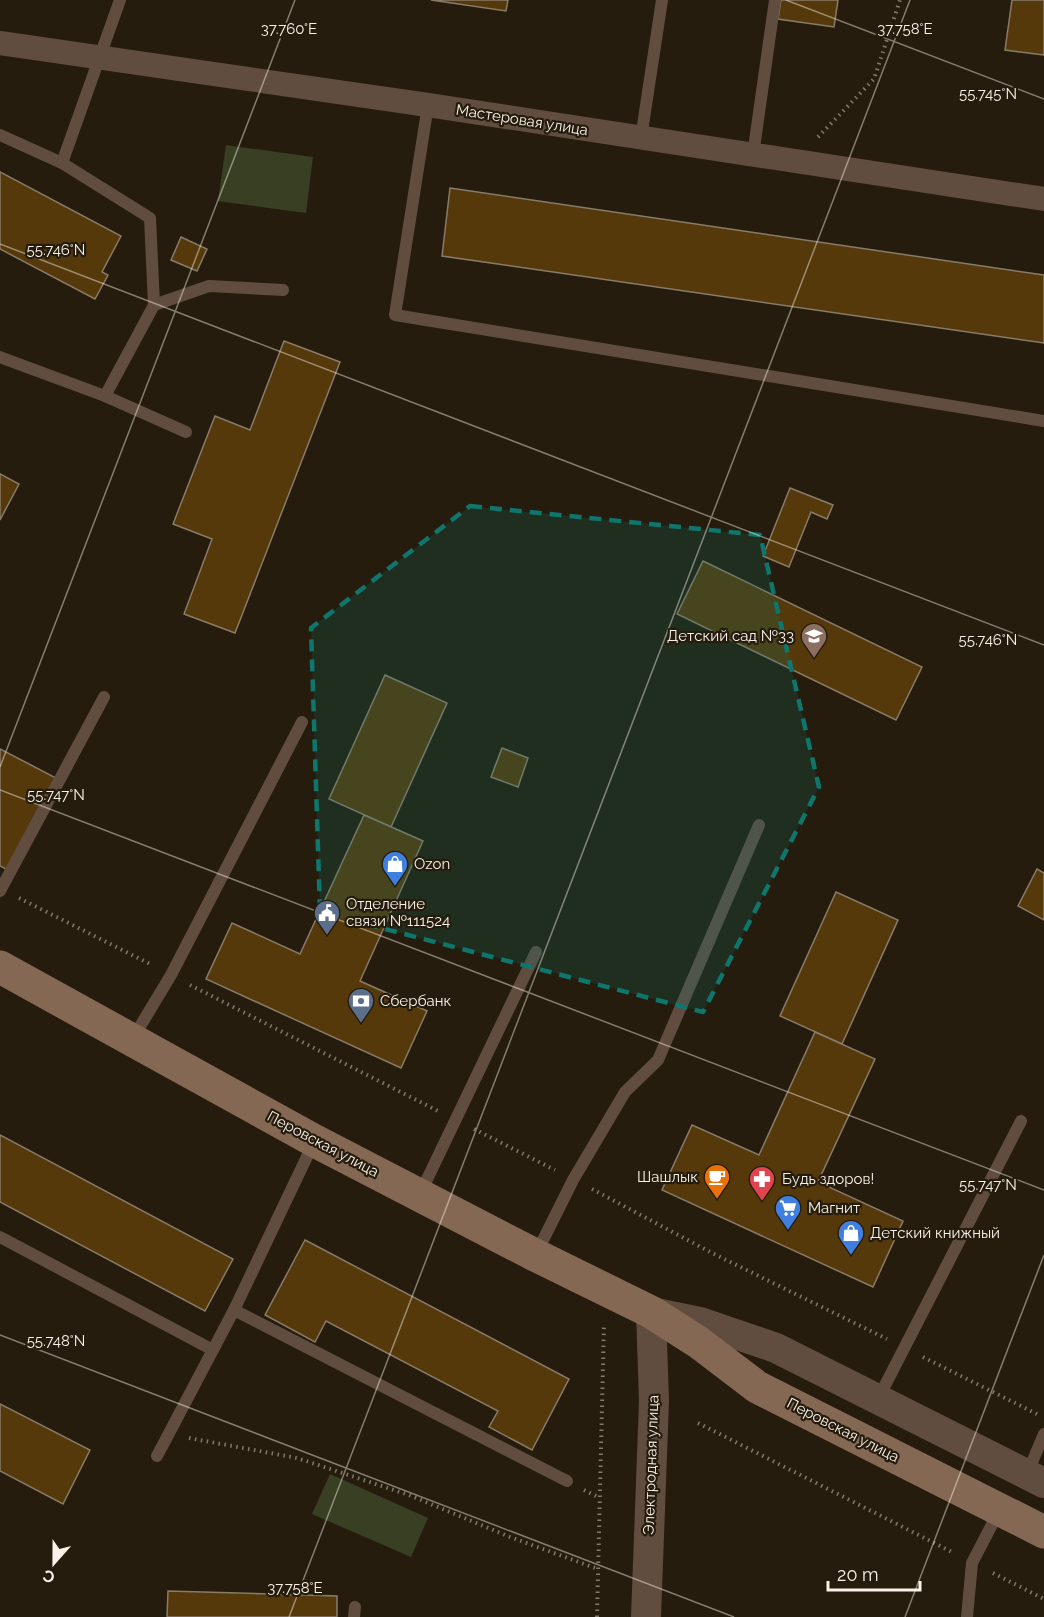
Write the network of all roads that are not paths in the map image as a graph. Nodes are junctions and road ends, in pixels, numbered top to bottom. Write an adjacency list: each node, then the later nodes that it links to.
1 (120, 0): 5 (lane)
2 (662, 0): 8 (lane)
3 (775, 0): 9 (lane)
4 (0, 43): 5 (street, Мастеровая улица)
5 (100, 56): 6 (street, Мастеровая улица); 10 (lane)
6 (428, 105): 8 (street, Мастеровая улица); 16 (lane)
7 (0, 135): 10 (lane)
8 (641, 138): 9 (street, Мастеровая улица)
9 (753, 155): 11 (street, Мастеровая улица)
10 (62, 163): 13 (lane)
11 (1044, 199)
12 (283, 290): 13 (lane)
13 (154, 305): 15 (lane)
14 (0, 357): 15 (lane)
15 (105, 396): 17 (lane)
16 (1044, 421)
17 (186, 432)
18 (104, 697): 21 (lane)
19 (302, 722): 24 (lane)
20 (759, 825): 29 (lane)
21 (1, 890)
22 (536, 952): 27 (lane)
23 (0, 967): 24 (main road, Перовская улица)
24 (132, 1039): 26 (main road, Перовская улица)
25 (1021, 1121): 33 (lane)
26 (315, 1141): 27 (main road, Перовская улица); 30 (lane)
27 (419, 1195): 29 (main road, Перовская улица)
28 (0, 1237): 32 (lane)
29 (535, 1256): 31 (main road, Перовская улица)
30 (234, 1310): 32 (lane); 37 (lane)
31 (651, 1312): 33 (street, Перовская улица); 38 (main road, Перовская улица); 40 (street, Электродная улица)
32 (213, 1350): 35 (lane)
33 (878, 1399): 36 (street, Перовская улица)
34 (1044, 1434): 36 (lane)
35 (157, 1456)
36 (1036, 1478)
37 (567, 1481)
38 (999, 1509): 39 (main road, Перовская улица); 41 (lane)
39 (1044, 1532)
40 (646, 1617)
41 (967, 1617)

